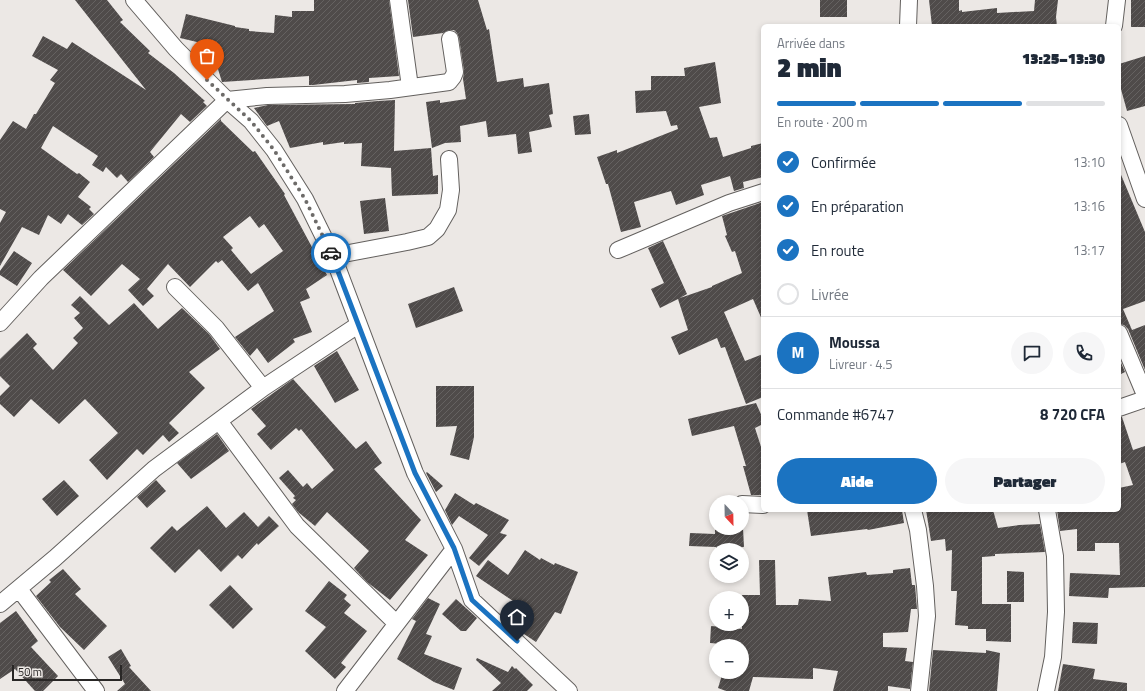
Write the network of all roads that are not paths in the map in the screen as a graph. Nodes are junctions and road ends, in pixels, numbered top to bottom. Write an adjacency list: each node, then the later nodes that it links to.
1 (134, 0): 9 (street)
2 (398, 0): 8 (street)
3 (909, 0): 5 (street)
4 (1117, 0): 6 (street)
5 (908, 24)
6 (1114, 24)
7 (450, 39): 8 (street)
8 (410, 87): 9 (street)
9 (227, 100): 15 (street); 17 (street)
10 (1121, 131): 13 (street)
11 (449, 159): 15 (street)
12 (761, 193): 14 (street)
13 (1145, 199)
14 (618, 250)
15 (333, 256): 18 (street)
16 (175, 286): 20 (street)
17 (0, 323)
18 (358, 325): 20 (street); 29 (street)
19 (1121, 338): 21 (street)
20 (263, 388): 24 (street)
21 (1145, 395)
22 (1145, 399): 23 (street)
23 (1121, 407)
24 (219, 421): 30 (street); 32 (street)
25 (749, 504): 26 (street)
26 (761, 505)
27 (914, 512): 36 (street)
28 (1047, 512): 37 (street)
29 (454, 548): 32 (street); 35 (street)
30 (19, 589): 31 (street); 33 (street)
31 (0, 604)
32 (396, 623): 34 (street)
33 (96, 691)
34 (345, 691)
35 (570, 691)
36 (919, 691)
37 (1046, 691)

